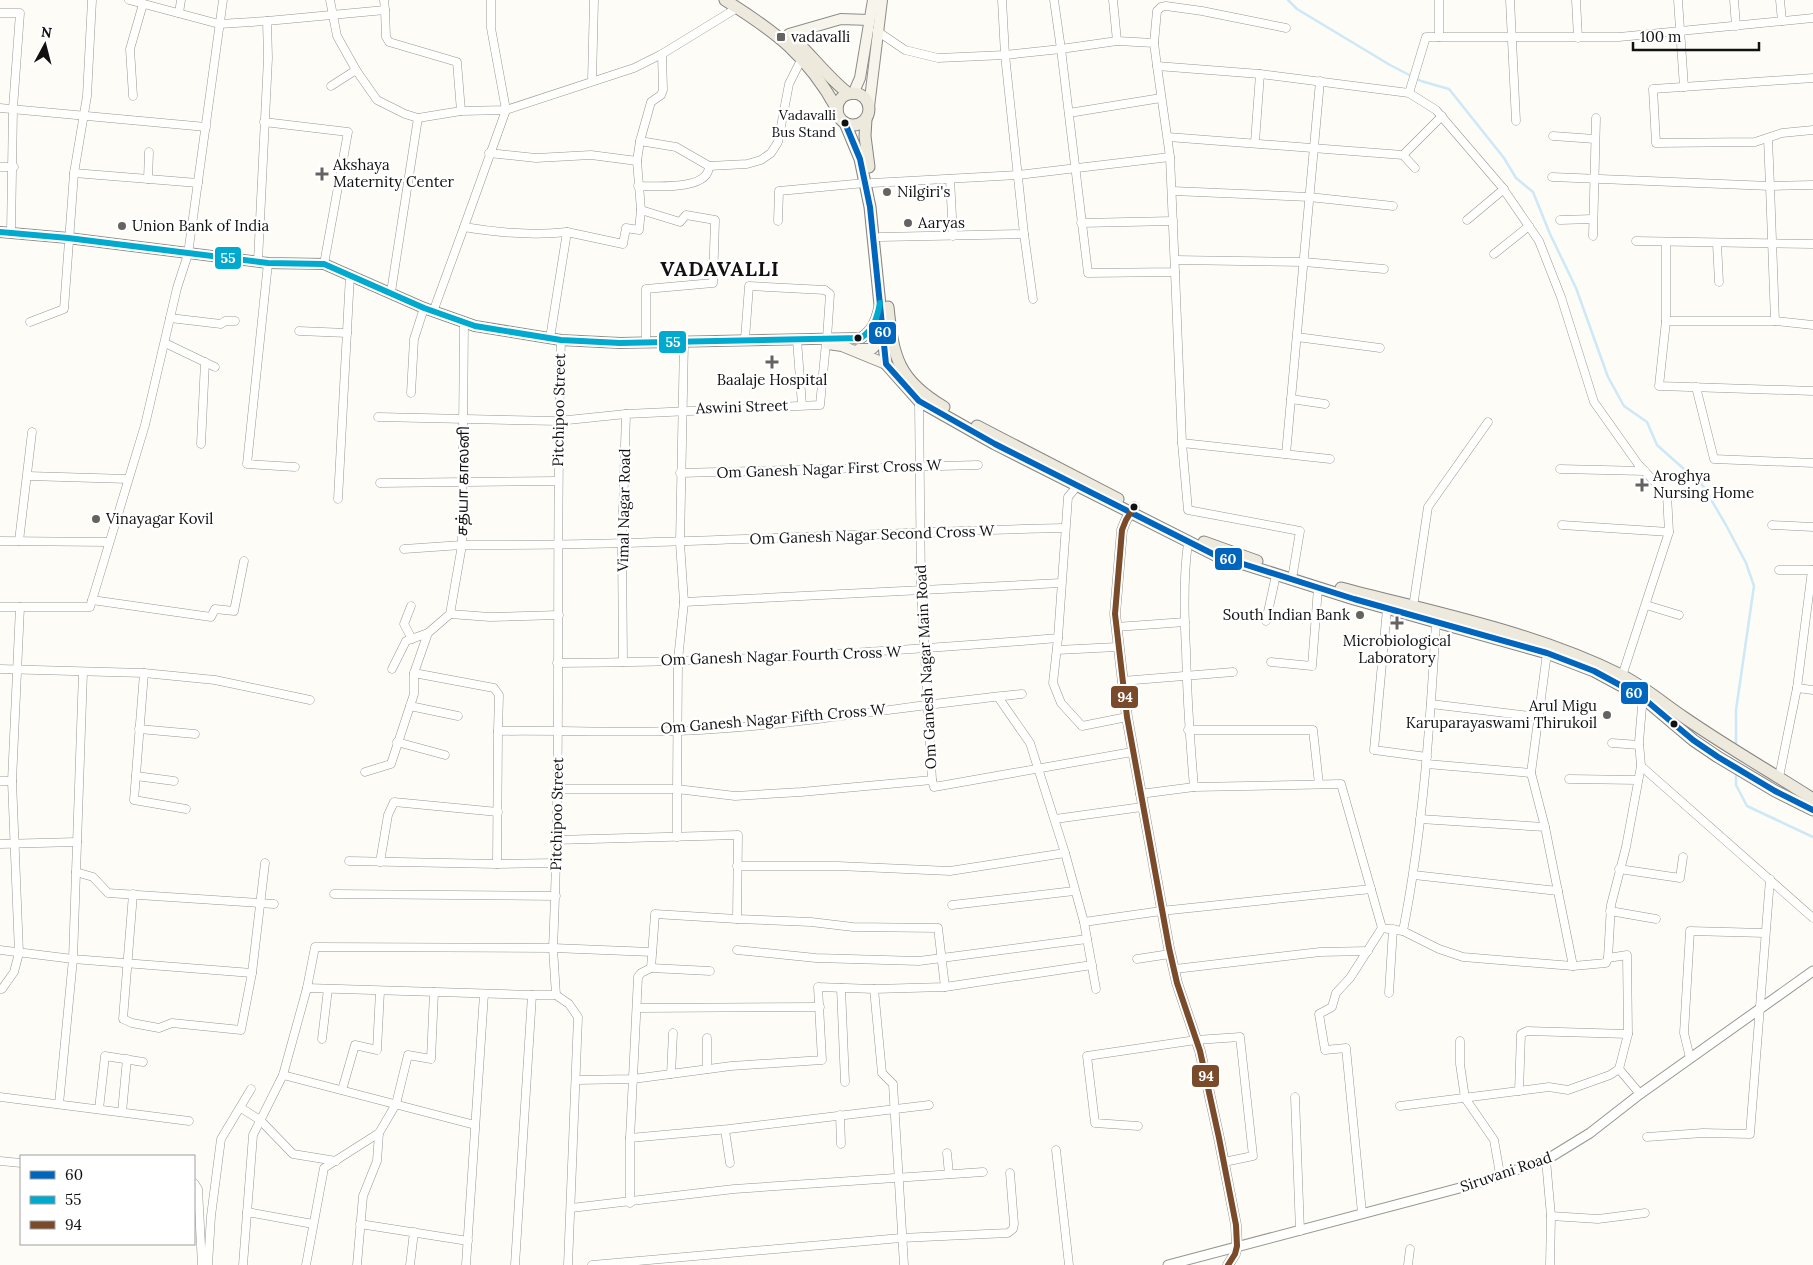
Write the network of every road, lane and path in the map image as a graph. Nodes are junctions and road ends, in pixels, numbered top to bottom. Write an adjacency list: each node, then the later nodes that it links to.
1 (92, 0): 65 (street)
2 (130, 0): 21 (street)
3 (181, 0): 25 (street)
4 (223, 0): 31 (street)
5 (330, 0): 26 (street)
6 (384, 0): 23 (street)
7 (491, 0): 62 (street)
8 (594, 0): 50 (street)
9 (725, 0): 22 (main road)
10 (873, 0): 28 (main road)
11 (882, 0): 34 (main road)
12 (1002, 0): 44 (street)
13 (1054, 0): 42 (street)
14 (1113, 0): 40 (street)
15 (1439, 0): 37 (street)
16 (1510, 0): 38 (street)
17 (1576, 0): 39 (street)
18 (1678, 0): 35 (street)
19 (1734, 0): 32 (street)
20 (1780, 0): 30 (street)
21 (143, 4): 25 (street); 56 (street)
22 (738, 4): 36 (main road); 43 (street)
23 (385, 10): 26 (street); 63 (street)
24 (0, 13): 60 (street)
25 (179, 13): 31 (street)
26 (332, 15): 29 (street); 47 (street)
27 (1813, 18): 30 (street)
28 (869, 20): 36 (main road); 55 (main road)
29 (267, 21): 31 (street); 71 (street)
30 (1782, 22): 32 (street)
31 (219, 24): 73 (street)
32 (1736, 26): 35 (street)
33 (1286, 28): 41 (street)
34 (877, 31): 44 (street); 58 (main road)
35 (1681, 31): 39 (street); 53 (street)
36 (787, 37): 45 (main road); 55 (main road)
37 (1439, 37): 38 (street); 54 (street)
38 (1514, 38): 39 (street); 70 (street)
39 (1578, 38)
40 (1116, 41): 41 (street); 42 (street)
41 (1154, 43): 46 (street)
42 (1061, 50): 44 (street); 64 (street)
43 (662, 54): 50 (street); 79 (street)
44 (1005, 55): 93 (street)
45 (802, 58): 61 (main road); 87 (street)
46 (1157, 66): 48 (street); 57 (street)
47 (356, 70): 52 (street); 67 (street)
48 (1260, 74): 51 (street); 80 (street)
49 (1813, 78): 53 (street)
50 (592, 81): 62 (street)
51 (1320, 81): 54 (street); 81 (street)
52 (331, 86)
53 (1684, 87): 78 (street)
54 (1409, 93): 66 (street)
55 (851, 94): 58 (main road); 61 (main road)
56 (133, 96)
57 (1161, 98): 64 (street); 76 (street)
58 (869, 107): 69 (main road)
59 (0, 108): 60 (street)
60 (13, 108): 65 (street); 89 (street)
61 (837, 109): 72 (main road)
62 (506, 110): 63 (street); 83 (street)
63 (461, 112): 67 (street)
64 (1070, 112): 90 (street)
65 (84, 115): 73 (street); 92 (street)
66 (1442, 116): 84 (street); 103 (street)
67 (418, 118): 139 (street)
68 (1596, 118): 77 (street)
69 (866, 119): 72 (main road); 99 (main road)
70 (1516, 121)
71 (264, 122): 132 (street); 134 (street)
72 (845, 123): 99 (main road)
73 (206, 127): 98 (street)
74 (1813, 130): 78 (street)
75 (1553, 136): 77 (street)
76 (1168, 137): 80 (street); 85 (street)
77 (1595, 138): 95 (street)
78 (1768, 139): 102 (street)
79 (640, 141): 86 (street); 87 (street)
80 (1255, 142): 81 (street)
81 (1314, 148): 84 (street); 105 (street)
82 (149, 152): 96 (street)
83 (489, 153): 86 (street); 115 (street)
84 (1403, 155): 91 (street)
85 (1170, 158): 90 (street); 104 (street)
86 (637, 161): 101 (street)
87 (709, 166): 101 (street)
88 (0, 167): 89 (street)
89 (14, 167): 118 (street)
90 (1074, 168): 93 (street); 113 (street)
91 (1415, 168)
92 (74, 173): 96 (street); 123 (street)
93 (1018, 175): 97 (street); 119 (street)
94 (1552, 177): 95 (street)
95 (1594, 178): 102 (street); 108 (street)
96 (148, 179): 98 (street)
97 (950, 179): 99 (street); 120 (street)
98 (198, 183): 129 (street)
99 (869, 183): 111 (street); 122 (main road); 141 (main road)
100 (1813, 185): 102 (street)
101 (638, 186): 107 (street)
102 (1770, 186): 127 (street)
103 (1504, 190): 109 (street); 114 (street)
104 (1173, 191): 105 (street); 112 (street)
105 (1309, 197): 106 (street); 133 (street)
106 (1393, 206)
107 (641, 210): 117 (street); 162 (street)
108 (1593, 219): 110 (street); 121 (street)
109 (1467, 220)
110 (1560, 220)
111 (778, 221)
112 (1173, 221): 113 (street); 131 (street)
113 (1081, 223): 136 (street)
114 (1529, 226): 130 (street); 193 (street)
115 (464, 227): 117 (street); 142 (street)
116 (0, 232): 118 (main road)
117 (567, 232): 153 (street)
118 (11, 233): 123 (main road)
119 (1024, 234): 120 (street); 140 (street)
120 (953, 236): 122 (street)
121 (1593, 236)
122 (880, 237): 144 (main road)
123 (68, 238): 129 (main road); 147 (street)
124 (1636, 242): 125 (street)
125 (1666, 243): 126 (street); 149 (street)
126 (1717, 244): 127 (street); 138 (street)
127 (1772, 244): 128 (street); 146 (street)
128 (1813, 244)
129 (188, 254): 132 (main road); 143 (street)
130 (1494, 254)
131 (1175, 260): 133 (street); 136 (street)
132 (263, 262): 134 (main road); 190 (street)
133 (1304, 262): 135 (street); 155 (street)
134 (324, 264): 137 (main road)
135 (1384, 270)
136 (1175, 272): 184 (street)
137 (350, 275): 139 (main road); 152 (street)
138 (1719, 282)
139 (391, 292): 142 (main road)
140 (1032, 299)
141 (880, 303): 154 (main road); 161 (main road)
142 (428, 310): 148 (main road); 172 (street)
143 (170, 318): 145 (street); 163 (street)
144 (889, 318): 161 (main road); 166 (main road)
145 (235, 321)
146 (1775, 321): 149 (street); 150 (street)
147 (30, 322)
148 (464, 322): 153 (main road); 180 (street, சத்யா காலனி)
149 (1666, 322): 170 (street)
150 (1813, 325)
151 (299, 331): 152 (street)
152 (347, 333): 201 (street)
153 (550, 338): 157 (main road)
154 (861, 338): 160 (main road); 161 (main road)
155 (1297, 338): 165 (street); 173 (street)
156 (745, 339): 158 (main road); 159 (main road); 160 (street)
157 (561, 340): 162 (main road); 181 (street, Pitchipoo Street)
158 (800, 340): 160 (main road); 176 (street)
159 (684, 341): 162 (main road); 177 (street)
160 (826, 341): 164 (main road); 176 (street)
161 (882, 341): 164 (main road); 166 (main road); 168 (main road)
162 (646, 342)
163 (165, 343): 167 (street); 196 (street)
164 (842, 346): 168 (main road)
165 (1380, 348)
166 (895, 357): 199 (main road)
167 (205, 362): 169 (street); 185 (street)
168 (886, 364): 174 (main road)
169 (215, 367)
170 (1696, 387): 171 (street); 188 (street)
171 (1813, 391)
172 (411, 392)
173 (1291, 400): 175 (street); 186 (street)
174 (918, 401): 191 (street, Om Ganesh Nagar Main Road); 199 (main road)
175 (1325, 404)
176 (802, 405): 177 (street, Aswini Street)
177 (682, 410): 178 (street); 194 (street)
178 (626, 414): 181 (street); 212 (street, Vimal Nagar Road)
179 (378, 417): 180 (street)
180 (464, 419): 181 (street); 198 (street, சத்யா காலனி)
181 (558, 421): 197 (street, Pitchipoo Street)
182 (1488, 422): 232 (street)
183 (32, 432): 195 (street)
184 (1182, 443): 186 (street); 221 (street)
185 (201, 444)
186 (1286, 454): 187 (street)
187 (1330, 459)
188 (1813, 463)
189 (978, 465): 191 (street, Om Ganesh Nagar First Cross W)
190 (295, 467)
191 (918, 467): 194 (street, Om Ganesh Nagar First Cross W); 207 (street, Om Ganesh Nagar Main Road)
192 (1560, 469): 193 (street)
193 (1645, 471): 208 (street)
194 (680, 473): 213 (street)
195 (28, 476): 196 (street); 210 (street)
196 (128, 480): 211 (street)
197 (558, 481): 198 (street); 216 (street, Pitchipoo Street)
198 (463, 483): 200 (street); 215 (street, சத்யா காலனி)
199 (1080, 483): 202 (main road); 206 (street)
200 (380, 484)
201 (338, 499)
202 (1133, 510): 214 (main road); 221 (main road); 240 (street)
203 (1772, 525): 205 (street)
204 (1562, 526): 208 (street)
205 (1813, 527)
206 (1064, 528): 207 (street, Om Ganesh Nagar Second Cross W); 223 (street)
207 (920, 531): 213 (street, Om Ganesh Nagar Second Cross W); 225 (street, Om Ganesh Nagar Main Road)
208 (1669, 532): 228 (street)
209 (0, 541): 210 (street)
210 (19, 541): 211 (street)
211 (109, 542): 226 (street)
212 (622, 543): 213 (street, Om Ganesh Nagar Second Cross W); 216 (street, சத்யா காலனி); 249 (street, Vimal Nagar Road)
213 (680, 543): 227 (street)
214 (1188, 543): 222 (main road); 238 (street)
215 (462, 545): 216 (street, சத்யா காலனி); 217 (street); 234 (street)
216 (558, 545): 235 (street, Pitchipoo Street)
217 (404, 548)
218 (244, 561): 226 (street)
219 (1779, 570): 220 (street)
220 (1813, 570): 262 (street)
221 (1293, 573): 232 (main road)
222 (1276, 575): 224 (main road); 237 (street)
223 (1062, 583): 225 (street); 242 (street)
224 (1318, 588): 233 (main road); 250 (street)
225 (921, 589): 227 (street); 245 (street, Om Ganesh Nagar Main Road)
226 (92, 600): 231 (street)
227 (684, 602): 248 (street)
228 (1646, 605): 236 (street); 260 (street)
229 (411, 606): 243 (street)
230 (0, 607): 231 (street)
231 (20, 607): 254 (street)
232 (1413, 607): 260 (main road)
233 (1387, 609): 239 (main road); 285 (street)
234 (450, 614): 235 (street); 241 (street)
235 (559, 615): 251 (street, Pitchipoo Street)
236 (1679, 615)
237 (1266, 621)
238 (1185, 622): 240 (street); 259 (street)
239 (1436, 622): 247 (main road); 269 (street)
240 (1116, 627): 244 (street)
241 (428, 632): 243 (street); 258 (street)
242 (1058, 638): 245 (street, Om Ganesh Nagar Fourth Cross W); 246 (street)
243 (412, 639): 253 (street)
244 (1118, 647): 246 (street); 261 (street)
245 (925, 650): 248 (street, Om Ganesh Nagar Fourth Cross W); 268 (street, Om Ganesh Nagar Main Road)
246 (1057, 650): 272 (street)
247 (1547, 653): 264 (main road); 273 (street)
248 (678, 660): 249 (street, Om Ganesh Nagar Fourth Cross W); 277 (street)
249 (623, 662): 251 (street, Om Ganesh Nagar Fourth Cross W)
250 (1271, 662)
251 (557, 663): 275 (street, Pitchipoo Street)
252 (0, 669): 254 (street)
253 (392, 669)
254 (17, 670): 255 (street); 296 (street)
255 (83, 672): 257 (street); 313 (street)
256 (1233, 672): 259 (street)
257 (144, 673): 267 (street); 274 (street)
258 (414, 674): 270 (street); 278 (street)
259 (1186, 676): 261 (street); 276 (street)
260 (1622, 676): 264 (main road)
261 (1122, 681): 272 (street)
262 (1797, 688): 263 (street); 291 (street)
263 (1813, 690)
264 (1644, 693): 282 (street); 291 (main road); 306 (main road)
265 (1022, 694): 266 (street, Om Ganesh Nagar Fifth Cross W)
266 (998, 697): 268 (street, Om Ganesh Nagar Fifth Cross W); 287 (street)
267 (310, 700)
268 (928, 703): 277 (street, Om Ganesh Nagar Fifth Cross W); 293 (street, Om Ganesh Nagar Main Road)
269 (1431, 704): 273 (street); 285 (street)
270 (410, 706): 271 (street); 280 (street)
271 (458, 716)
272 (1127, 717): 283 (street)
273 (1539, 718): 289 (street)
274 (139, 729): 279 (street); 290 (street)
275 (558, 730): 277 (street, Om Ganesh Nagar Fifth Cross W); 278 (street, Om Ganesh Nagar Fifth Cross W); 300 (street, Pitchipoo Street)
276 (1188, 730): 298 (street); 299 (street)
277 (677, 731): 301 (street)
278 (498, 732): 307 (street)
279 (195, 734)
280 (397, 742): 284 (street); 288 (street)
281 (1612, 744): 282 (street)
282 (1639, 745): 286 (street)
283 (1132, 752): 287 (street); 302 (street)
284 (444, 755)
285 (1427, 760): 289 (street); 309 (street)
286 (1641, 766): 294 (street); 327 (street)
287 (1038, 768): 293 (street); 308 (street)
288 (365, 772)
289 (1531, 773): 310 (street)
290 (136, 776): 297 (street); 305 (street)
291 (1779, 777): 303 (main road)
292 (1569, 779): 294 (street)
293 (932, 780): 301 (street, Om Ganesh Nagar Main Road)
294 (1638, 780): 324 (street)
295 (0, 781): 296 (street)
296 (12, 781): 315 (street)
297 (174, 781)
298 (1319, 784): 299 (street); 328 (street)
299 (1194, 787): 302 (street)
300 (557, 789): 301 (street, Om Ganesh Nagar Main Road); 312 (street, Pitchipoo Street)
301 (678, 789): 311 (street)
302 (1140, 794): 304 (street)
303 (1813, 799)
304 (1142, 806): 308 (street); 337 (street)
305 (186, 809)
306 (1813, 810)
307 (498, 812): 319 (street); 322 (street)
308 (1055, 819): 316 (street)
309 (1420, 819): 310 (street); 326 (street)
310 (1545, 827): 330 (street)
311 (677, 837): 312 (street); 323 (street)
312 (555, 840): 321 (street, Pitchipoo Street)
313 (77, 842): 315 (street); 325 (street)
314 (0, 844): 315 (street)
315 (14, 844): 352 (street)
316 (1065, 853): 323 (street); 329 (street)
317 (1683, 857): 324 (street)
318 (349, 861): 319 (street)
319 (380, 862): 322 (street)
320 (265, 863): 334 (street)
321 (556, 863): 322 (street); 333 (street, Pitchipoo Street)
322 (497, 864)
323 (737, 866): 341 (street)
324 (1619, 869): 338 (street)
325 (76, 872): 331 (street); 357 (street)
326 (1414, 875): 330 (street); 345 (street)
327 (1770, 879): 340 (street); 346 (street)
328 (1371, 889): 337 (street); 343 (street)
329 (1074, 891): 336 (street); 342 (street)
330 (1558, 891): 361 (street)
331 (133, 894): 334 (street); 359 (street)
332 (334, 894): 333 (street)
333 (556, 896): 348 (street, Pitchipoo Street)
334 (261, 903): 335 (street); 366 (street)
335 (274, 904)
336 (952, 905)
337 (1161, 911): 342 (street); 354 (street)
338 (1610, 911): 339 (street); 356 (street)
339 (1656, 918)
340 (1813, 918)
341 (738, 919): 353 (street); 355 (street)
342 (1084, 922): 347 (street)
343 (1382, 928): 344 (street); 351 (street)
344 (1393, 929): 345 (street); 376 (street)
345 (1403, 931): 361 (street)
346 (1765, 933): 382 (street); 389 (street)
347 (1087, 940): 355 (street); 360 (street)
348 (554, 948): 353 (street); 367 (street); 379 (street, Pitchipoo Street)
349 (0, 950): 352 (street)
350 (737, 950): 355 (street)
351 (1368, 951): 363 (street); 441 (street)
352 (19, 952): 357 (street); 370 (street)
353 (652, 952): 362 (street)
354 (1170, 954): 358 (street); 363 (street)
355 (940, 958): 369 (street)
356 (1608, 958): 361 (street); 384 (street)
357 (73, 959): 359 (street); 406 (street)
358 (1137, 959)
359 (128, 964): 366 (street); 366 (street)
360 (1092, 965): 369 (street); 373 (street)
361 (1574, 966)
362 (651, 968): 364 (street); 381 (street)
363 (1175, 969): 387 (street)
364 (710, 971)
365 (1813, 971): 382 (street, Siruvani Road)
366 (252, 973)
367 (307, 988): 371 (street); 395 (street)
368 (840, 988): 372 (street); 380 (street); 398 (street)
369 (945, 988): 372 (street)
370 (0, 989)
371 (328, 989): 374 (street); 386 (street)
372 (874, 989): 411 (street)
373 (1096, 989)
374 (380, 991): 375 (street); 400 (street)
375 (434, 992): 377 (street); 407 (street)
376 (1390, 992)
377 (484, 994): 378 (street); 417 (street)
378 (532, 995): 379 (street); 460 (street)
379 (556, 995): 397 (street)
380 (820, 1007): 381 (street); 392 (street)
381 (637, 1008): 396 (street)
382 (1760, 1008): 389 (street, Siruvani Road); 421 (street)
383 (673, 1033): 394 (street)
384 (1628, 1034): 393 (street); 401 (street)
385 (707, 1038): 392 (street)
386 (322, 1039)
387 (1196, 1040): 418 (street); 429 (street); 429 (street)
388 (1460, 1041): 405 (street)
389 (1690, 1058): 402 (street, Siruvani Road)
390 (127, 1059): 391 (street); 412 (street); 413 (street)
391 (143, 1062)
392 (707, 1069): 394 (street)
393 (1619, 1069): 401 (street); 402 (street)
394 (671, 1074): 396 (street)
395 (283, 1075): 400 (street); 415 (street)
396 (633, 1079): 397 (street); 422 (street)
397 (577, 1080): 439 (street)
398 (845, 1082)
399 (251, 1089): 410 (street)
400 (342, 1090): 407 (street)
401 (1519, 1091): 405 (street)
402 (1640, 1094): 426 (street, Siruvani Road)
403 (0, 1097): 406 (street)
404 (1295, 1097): 447 (street)
405 (1465, 1098): 409 (street); 435 (street)
406 (60, 1104): 412 (street)
407 (396, 1104): 417 (street); 420 (street)
408 (929, 1105): 411 (street)
409 (1400, 1106)
410 (241, 1108): 415 (street); 454 (street)
411 (894, 1108): 414 (street); 436 (street)
412 (99, 1109): 413 (street)
413 (122, 1112): 416 (street)
414 (840, 1115): 419 (street); 423 (street)
415 (260, 1120): 428 (street); 440 (street)
416 (189, 1121)
417 (475, 1125): 450 (street)
418 (1138, 1126)
419 (725, 1130): 422 (street); 431 (street)
420 (379, 1133): 428 (street); 445 (street)
421 (1647, 1137)
422 (630, 1138): 438 (street)
423 (841, 1144)
424 (1056, 1150): 464 (street)
425 (947, 1153): 434 (street)
426 (1546, 1160): 435 (street, Siruvani Road); 443 (street)
427 (0, 1161): 430 (street)
428 (336, 1161): 444 (street)
429 (1224, 1162): 451 (street)
430 (20, 1163)
431 (730, 1163)
432 (983, 1172): 434 (street)
433 (1010, 1173): 449 (street)
434 (949, 1174): 436 (street)
435 (1500, 1174): 441 (street, Siruvani Road)
436 (898, 1178): 438 (street); 449 (street)
437 (195, 1185): 446 (street)
438 (630, 1203): 439 (street)
439 (571, 1208): 461 (street)
440 (248, 1212): 444 (street); 455 (street)
441 (1362, 1213): 447 (street, Siruvani Road)
442 (1645, 1213): 443 (street)
443 (1551, 1216): 468 (street)
444 (313, 1224): 456 (street)
445 (360, 1224): 448 (street); 457 (street)
446 (196, 1228): 453 (street)
447 (1300, 1231): 451 (street, Siruvani Road)
448 (414, 1232): 450 (street); 458 (street)
449 (901, 1238): 462 (street); 463 (street)
450 (468, 1241): 459 (street)
451 (1237, 1246): 465 (street); 466 (street)
452 (1410, 1249): 467 (street)
453 (202, 1265)
454 (208, 1265)
455 (243, 1265)
456 (306, 1265)
457 (357, 1265)
458 (410, 1265)
459 (466, 1265)
460 (515, 1265)
461 (568, 1265)
462 (592, 1265)
463 (904, 1265)
464 (1069, 1265)
465 (1168, 1265)
466 (1228, 1265)
467 (1408, 1265)
468 (1550, 1265)

